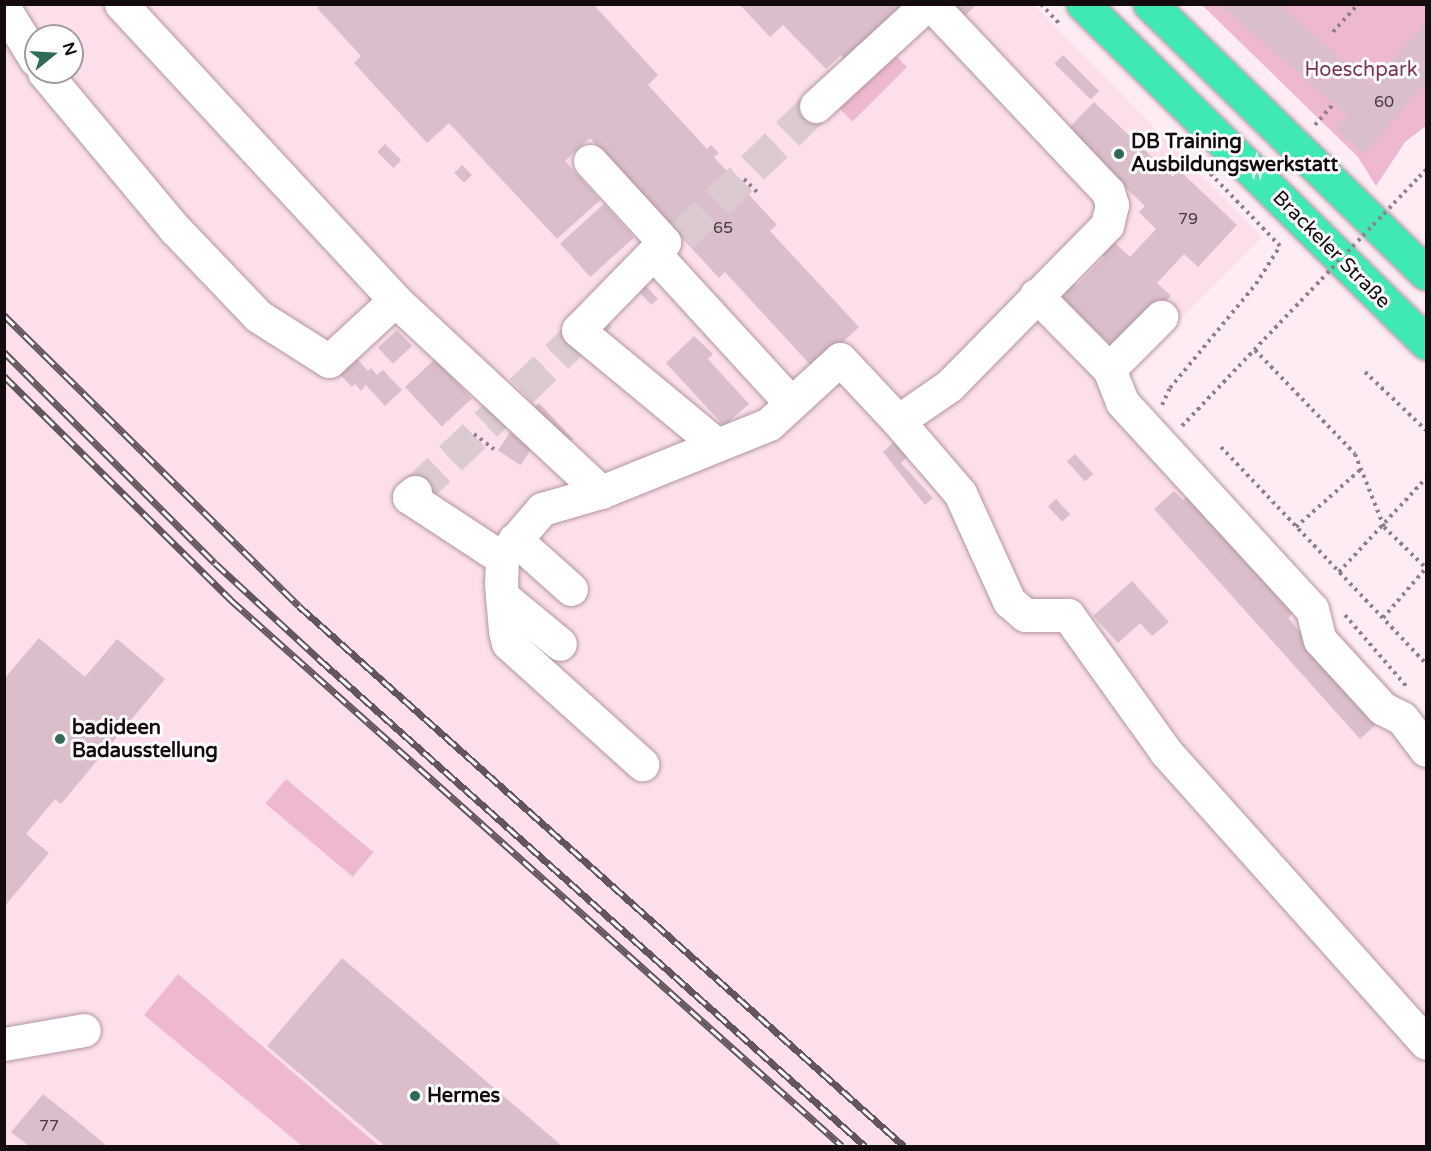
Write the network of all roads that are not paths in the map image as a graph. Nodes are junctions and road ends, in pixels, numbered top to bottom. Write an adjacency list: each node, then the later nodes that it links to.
1 (121, 4): 13 (street)
2 (929, 4): 8 (street); 12 (street)
3 (1150, 4): 11 (highway)
4 (1072, 14): 15 (highway, Brackeler Straße)
5 (7, 18): 6 (street)
6 (24, 43)
7 (54, 84): 13 (street)
8 (816, 106)
9 (590, 161): 19 (street)
10 (659, 259): 17 (street)
11 (1426, 273)
12 (1036, 295): 16 (street); 18 (street)
13 (395, 300): 21 (street)
14 (1161, 317): 16 (street)
15 (1426, 342)
16 (1109, 369): 26 (street)
17 (791, 403): 18 (street); 19 (street)
18 (898, 421): 29 (street)
19 (717, 445): 21 (street)
20 (415, 492): 22 (street)
21 (601, 492): 22 (street)
22 (508, 549): 23 (street); 24 (street)
23 (571, 589)
24 (502, 596): 25 (street); 27 (street)
25 (560, 644)
26 (1426, 750)
27 (642, 764)
28 (84, 1030): 30 (street)
29 (1426, 1043)
30 (4, 1044)

